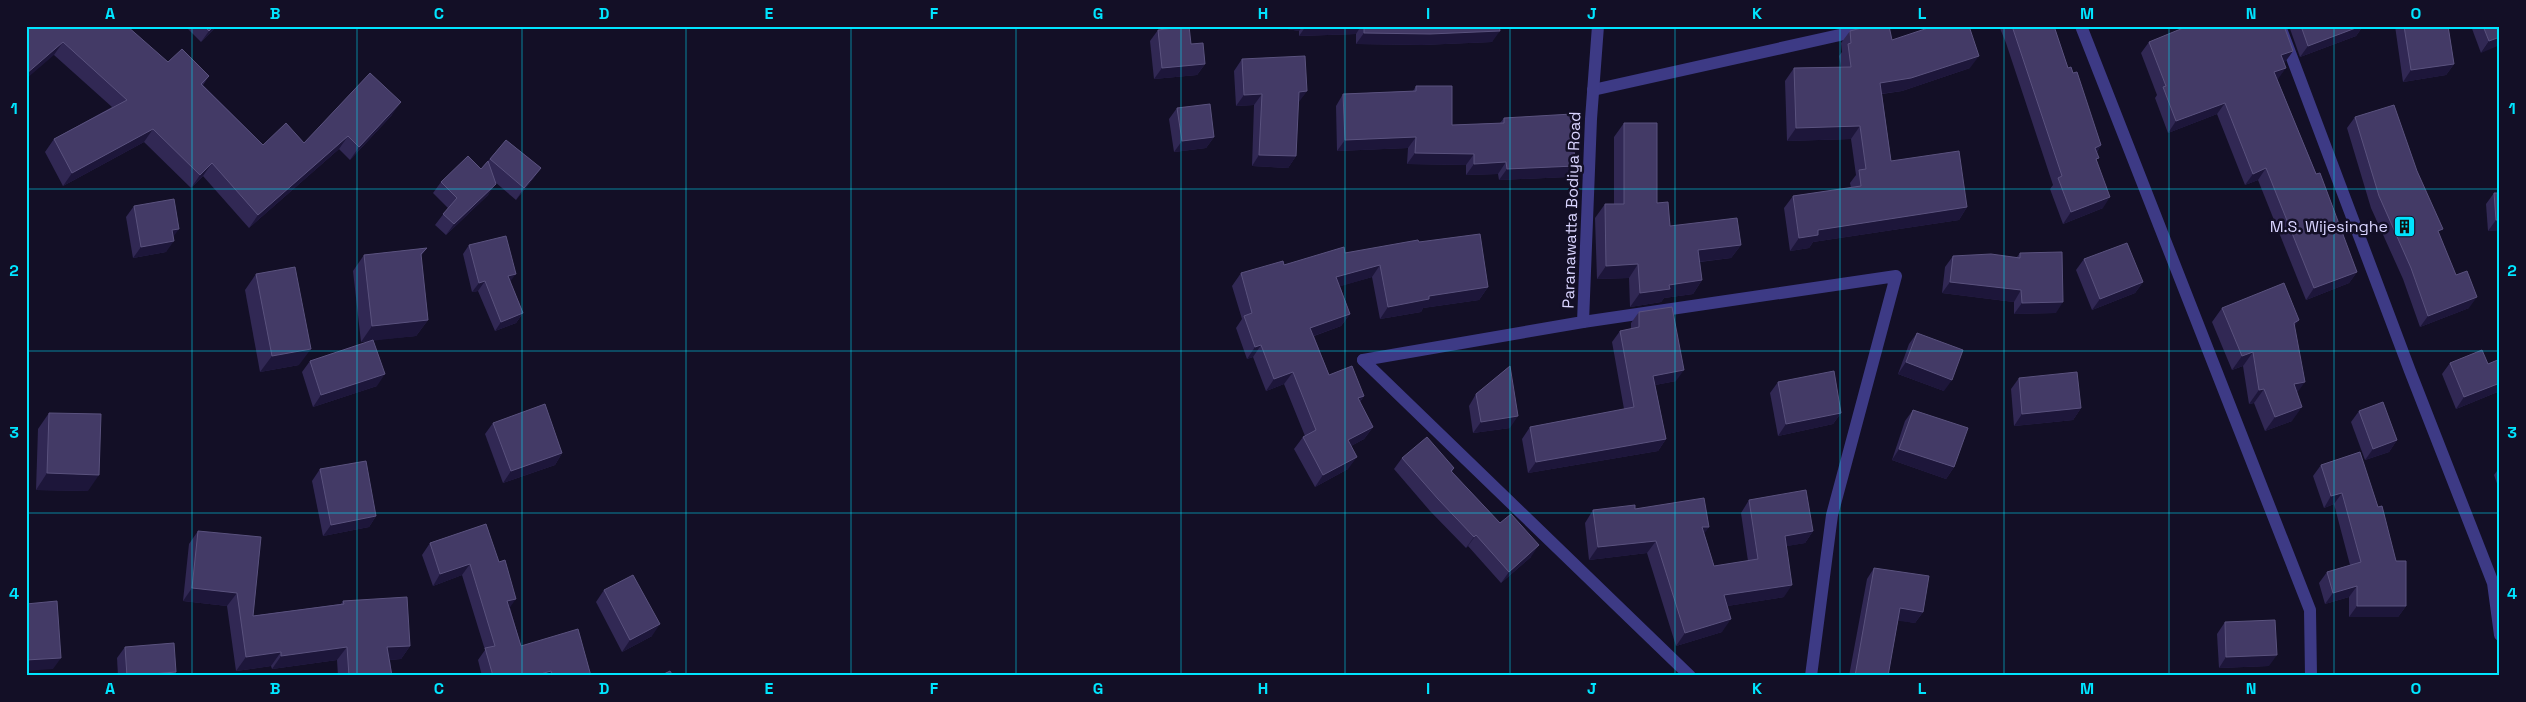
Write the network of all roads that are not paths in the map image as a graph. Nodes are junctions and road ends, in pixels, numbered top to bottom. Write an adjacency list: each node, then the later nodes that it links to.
1 (1598, 26): 5 (street, Paranawatta Bodiya Road)
2 (1880, 26): 5 (street)
3 (2082, 26): 10 (street)
4 (2280, 26): 7 (street)
5 (1593, 90): 6 (street, Paranawatta Bodiya Road)
6 (1584, 322): 8 (street, Paranawatta Bodiya Road); 9 (street)
7 (2500, 635)
8 (1690, 676)
9 (1811, 676)
10 (2311, 676)

